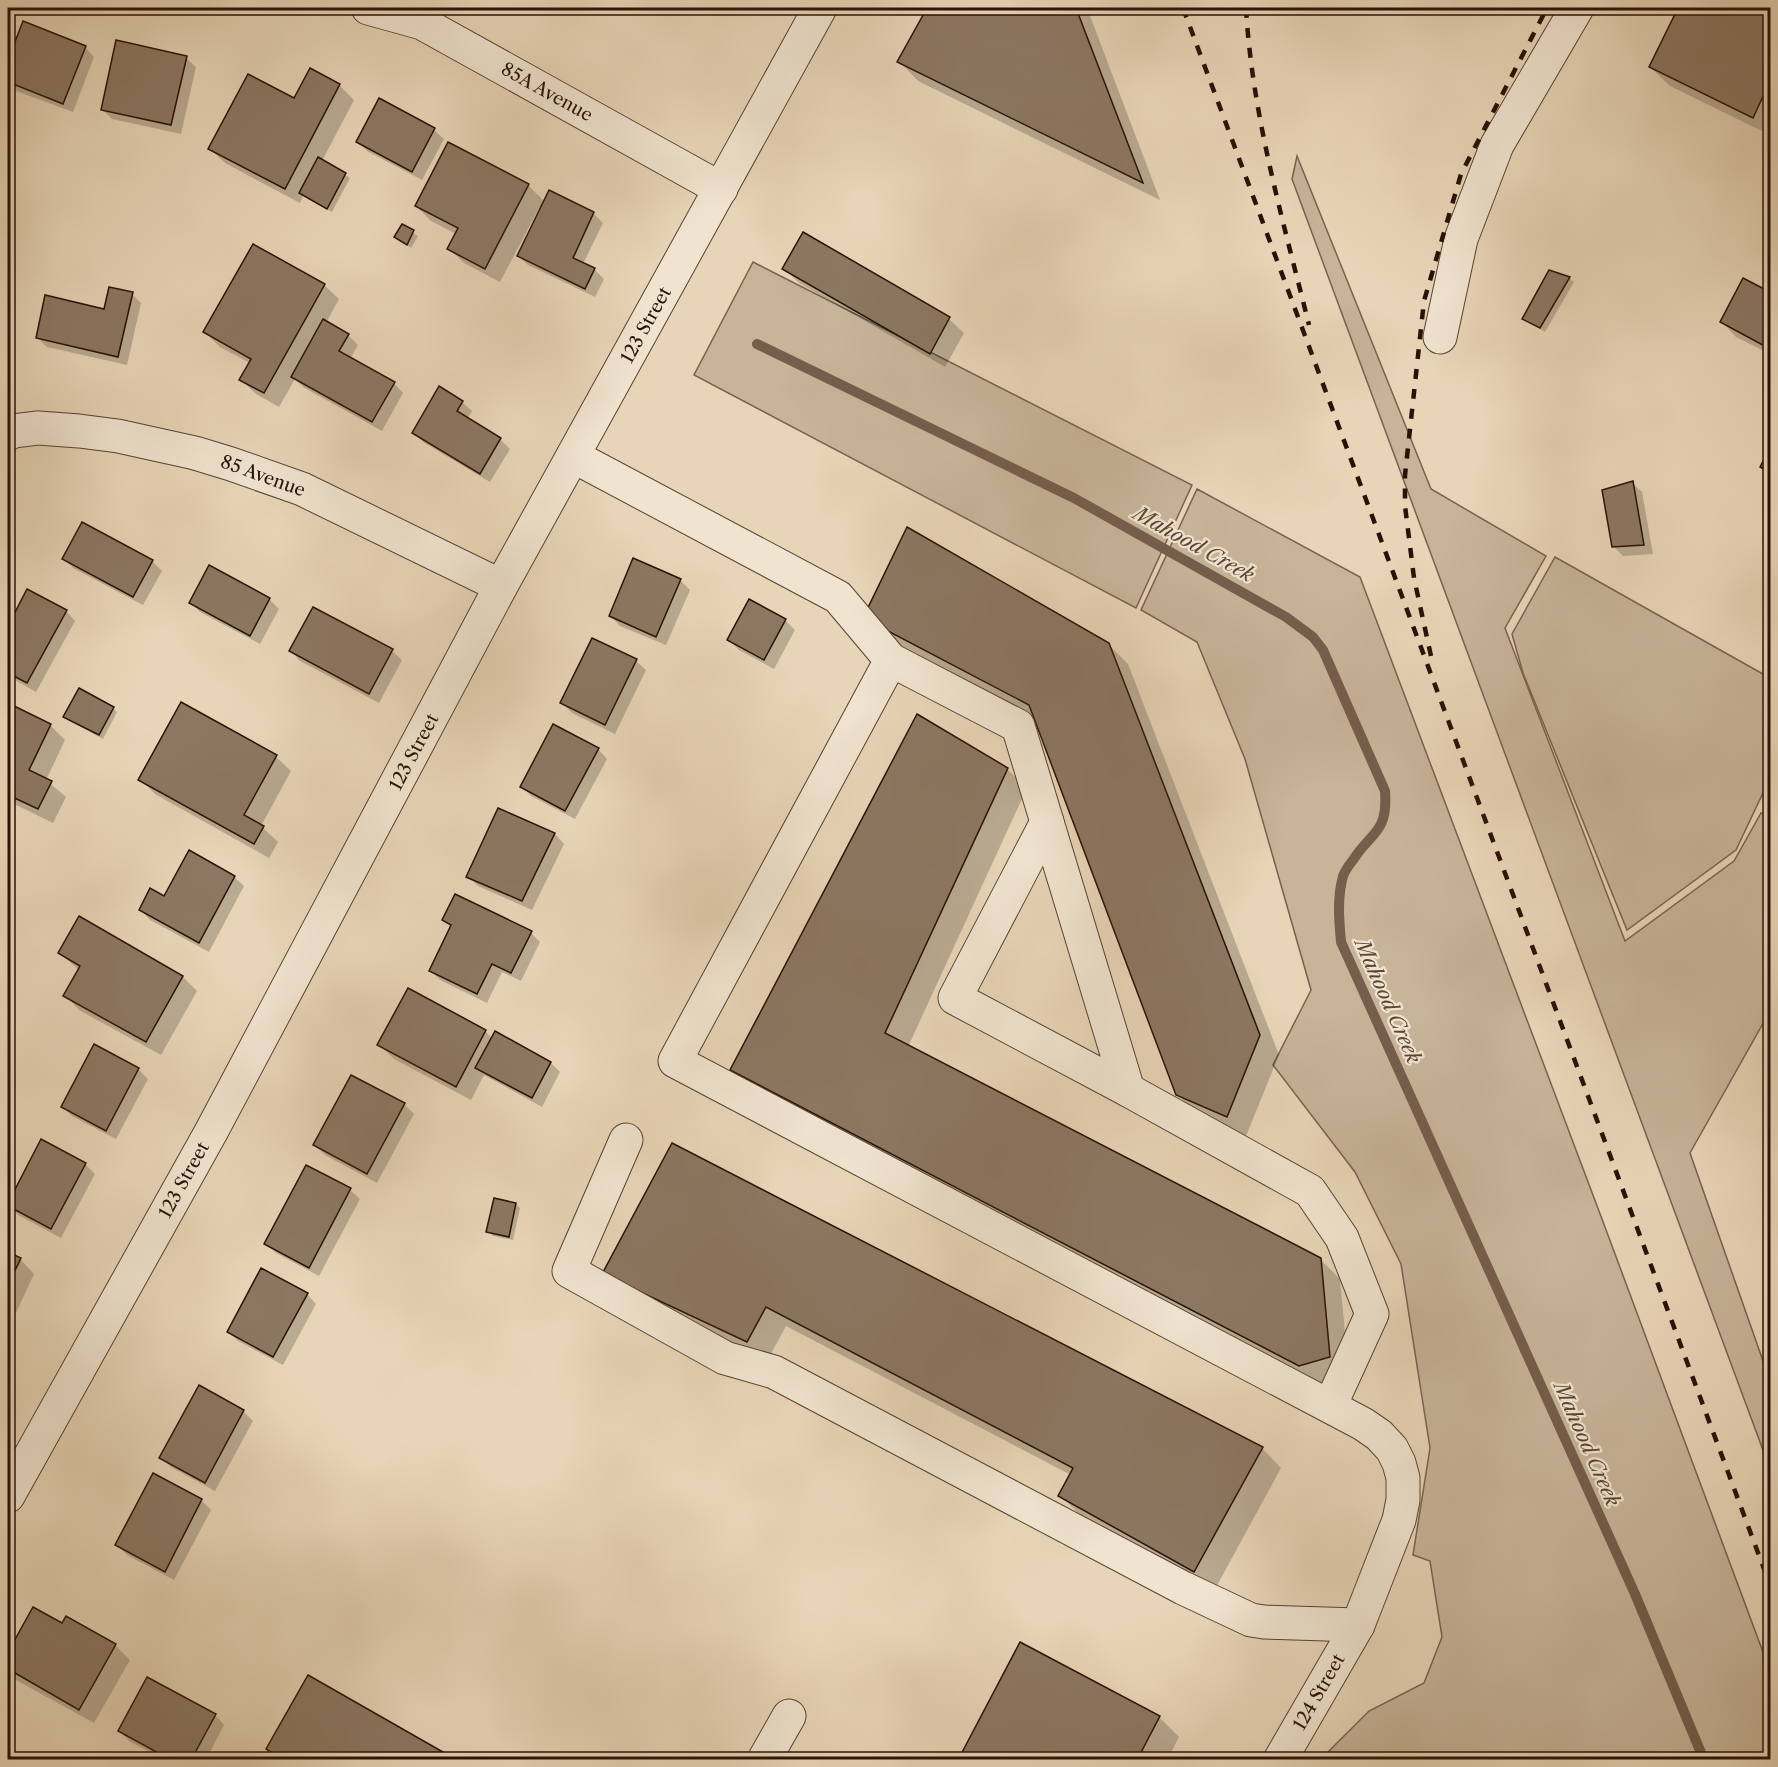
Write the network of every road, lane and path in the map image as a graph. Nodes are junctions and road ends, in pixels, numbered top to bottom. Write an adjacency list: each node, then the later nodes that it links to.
1 (368, 8): 4 (street, 85A Avenue)
2 (820, 8): 4 (street, 123 Street)
3 (1576, 8): 5 (street)
4 (721, 189): 7 (street, 123 Street)
5 (1440, 338)
6 (8, 435): 8 (street, 85 Avenue)
7 (573, 456): 8 (street, 123 Street); 9 (street)
8 (501, 586): 14 (street, 123 Street)
9 (891, 660): 10 (street); 13 (street, 124 Street)
10 (1047, 822): 11 (street); 11 (street)
11 (1128, 1090): 13 (street)
12 (626, 1140): 15 (street)
13 (1330, 1406): 15 (street, 124 Street)
14 (8, 1496)
15 (1358, 1625): 18 (street, 124 Street)
16 (789, 1716): 17 (street)
17 (764, 1760)
18 (1280, 1760)

